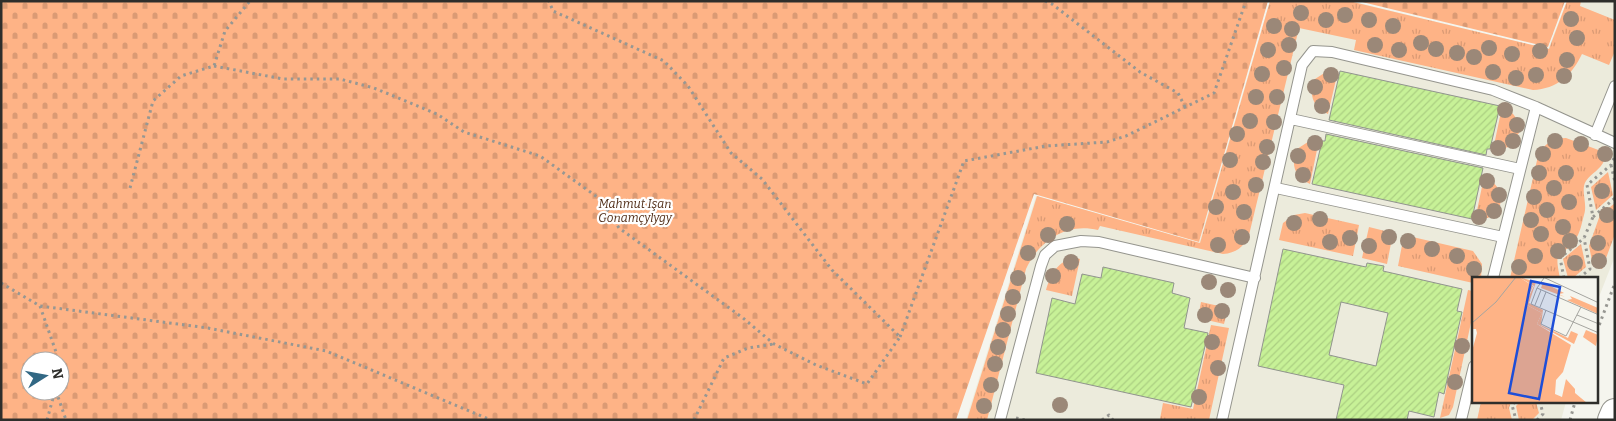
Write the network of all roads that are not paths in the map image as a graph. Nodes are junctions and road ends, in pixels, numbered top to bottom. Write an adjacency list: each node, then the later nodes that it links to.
1 (1615, 86): 4 (lane)
2 (1536, 107): 3 (lane); 4 (lane); 6 (lane)
3 (1291, 120): 6 (lane); 7 (lane)
4 (1595, 135): 5 (lane)
5 (1615, 143)
6 (1520, 169): 8 (lane)
7 (1276, 188): 8 (lane); 10 (lane)
8 (1503, 237): 9 (lane)
9 (1493, 277)
10 (1255, 278): 13 (lane); 14 (lane)
11 (1472, 375): 15 (lane)
12 (1615, 412): 16 (main road)
13 (1000, 420)
14 (1222, 420)
15 (1462, 420)
16 (1612, 420)

